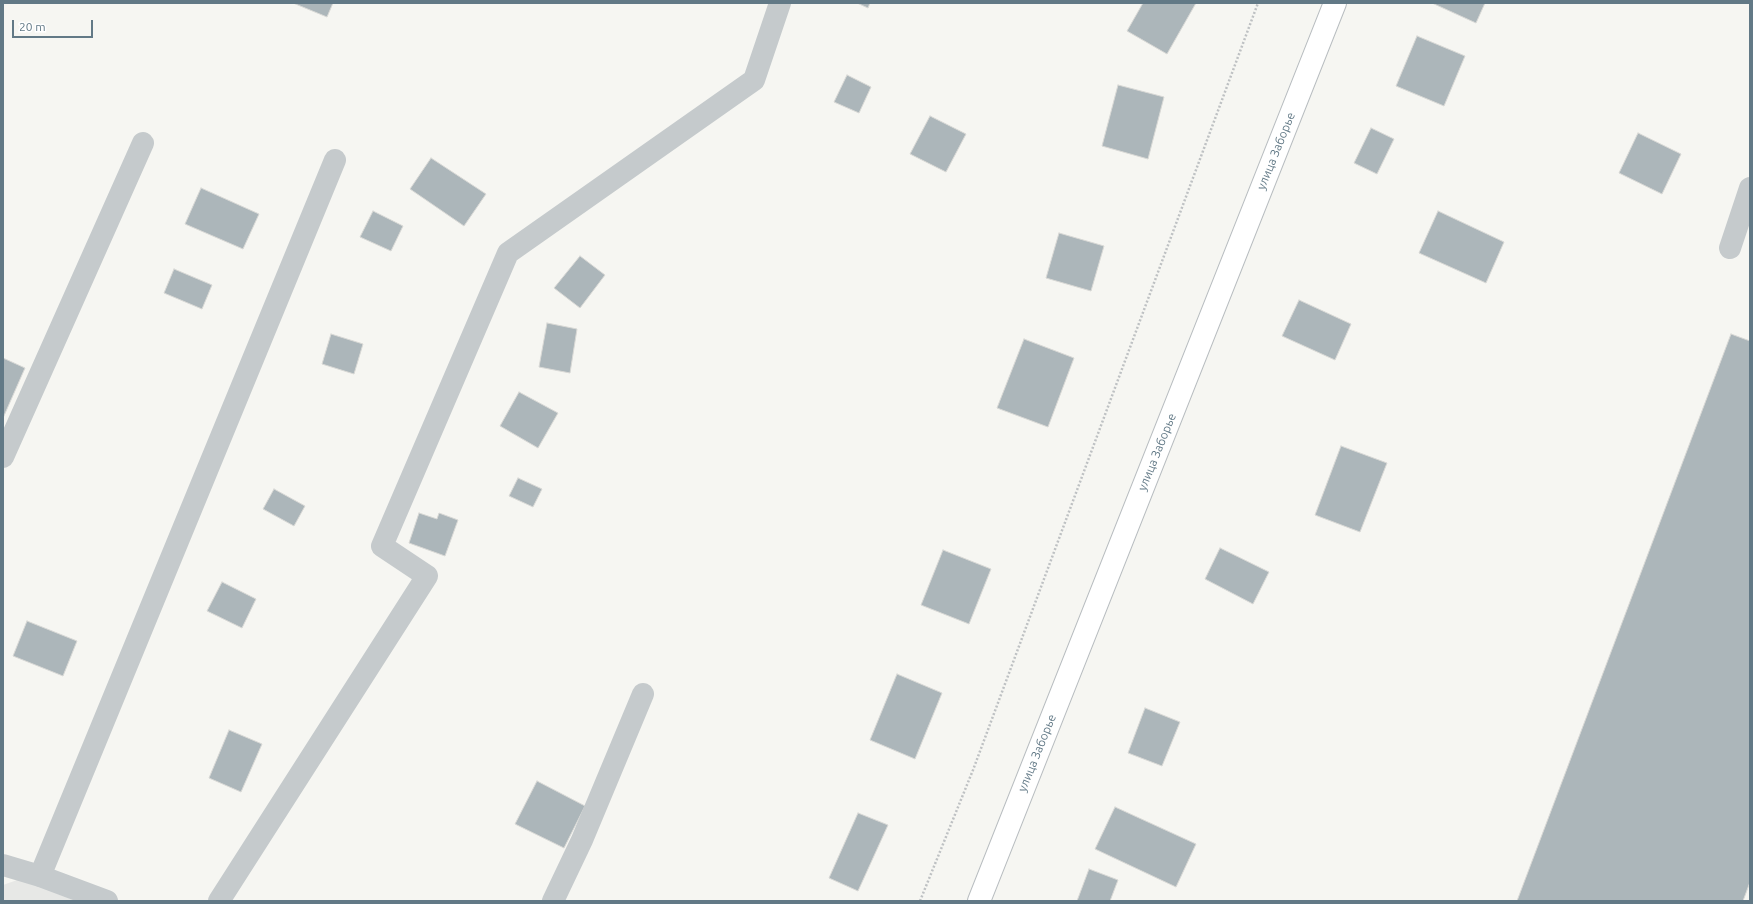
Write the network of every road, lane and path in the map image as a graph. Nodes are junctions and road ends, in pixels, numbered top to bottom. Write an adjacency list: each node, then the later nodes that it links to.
1 (780, 3): 13 (street)
2 (1258, 3): 15 (path)
3 (1335, 3): 16 (main road, улица Заборье)
4 (143, 142): 8 (street)
5 (335, 160): 11 (street)
6 (1750, 188): 7 (street)
7 (1730, 248)
8 (3, 457)
9 (643, 694): 14 (street)
10 (3, 865): 11 (street)
11 (40, 876): 12 (street)
12 (108, 901)
13 (219, 901)
14 (553, 901)
15 (920, 901)
16 (979, 901)

